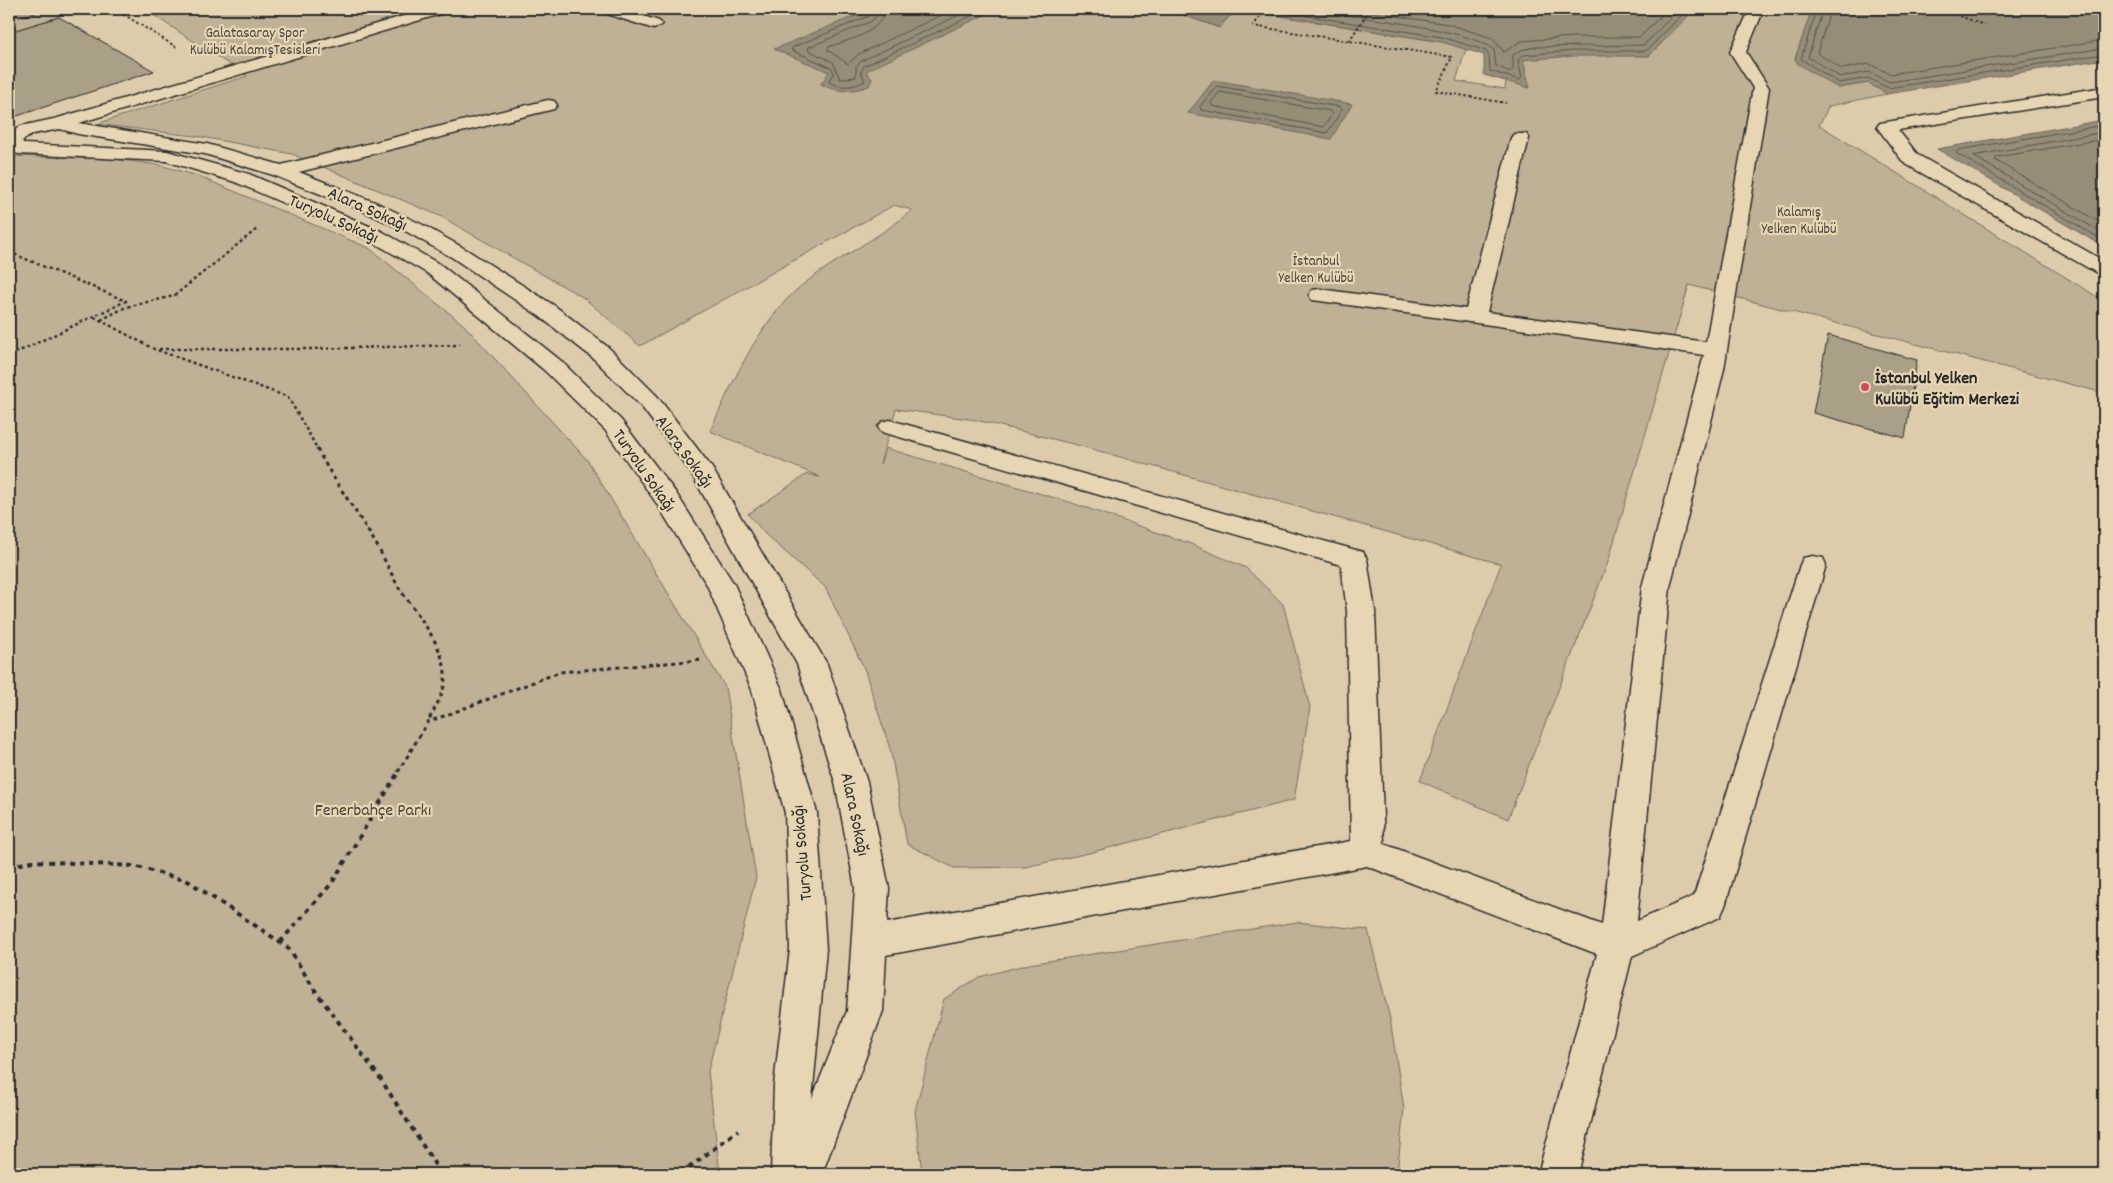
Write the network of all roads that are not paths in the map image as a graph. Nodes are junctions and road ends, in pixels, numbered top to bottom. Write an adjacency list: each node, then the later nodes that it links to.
1 (442, 9): 7 (street)
2 (606, 9): 4 (street)
3 (1757, 9): 14 (street)
4 (654, 24)
5 (2104, 92): 11 (street)
6 (548, 104): 10 (street)
7 (61, 122): 9 (street); 10 (street, Alara Sokağı)
8 (1520, 138): 13 (street)
9 (15, 139): 20 (street, Turyolu Sokağı)
10 (280, 171): 18 (street, Alara Sokağı)
11 (2104, 269)
12 (1320, 295): 13 (street)
13 (1475, 317): 14 (street)
14 (1715, 350): 19 (street)
15 (890, 427): 17 (street)
16 (1812, 566): 19 (street)
17 (1368, 852): 18 (street); 19 (street)
18 (870, 942): 21 (street, Alara Sokağı)
19 (1617, 946): 22 (street)
20 (791, 1174)
21 (802, 1174)
22 (1558, 1174)

